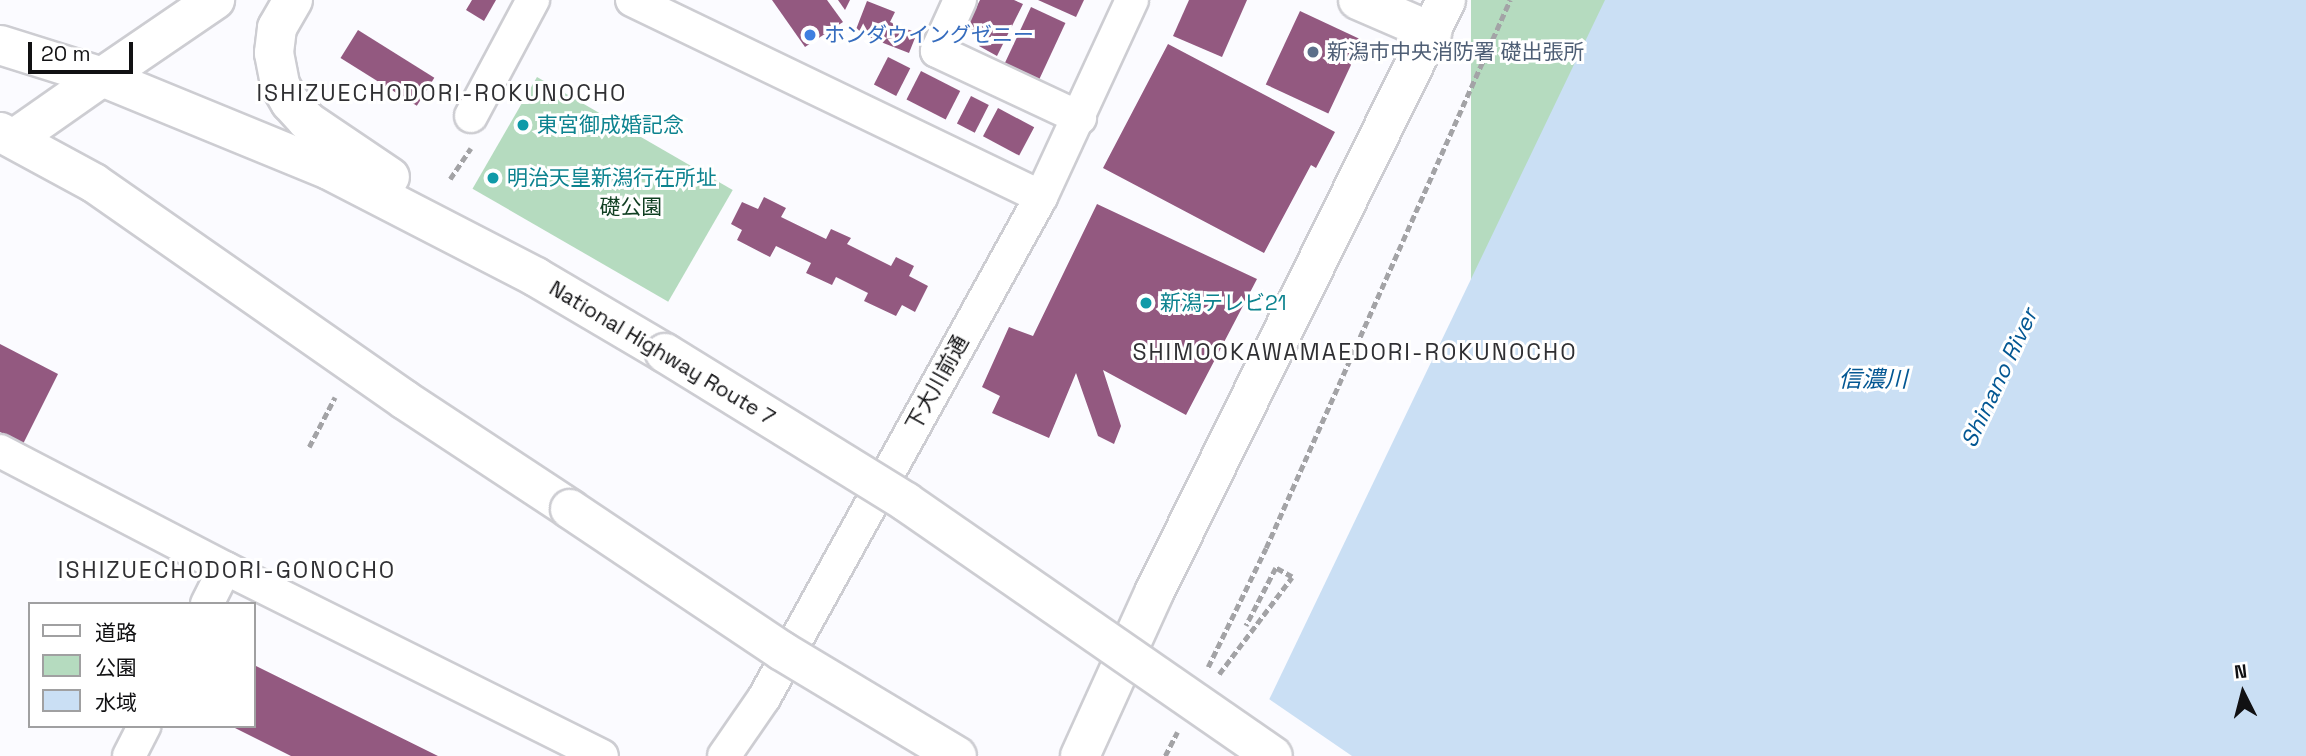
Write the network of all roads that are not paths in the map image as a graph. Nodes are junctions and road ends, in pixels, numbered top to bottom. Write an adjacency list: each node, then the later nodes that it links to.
1 (215, 0): 10 (main road)
2 (293, 0): 15 (main road)
3 (533, 0): 12 (street)
4 (632, 0): 14 (street)
5 (960, 0): 11 (street)
6 (1132, 0): 11 (street, 下大川前通)
7 (1358, 0): 8 (main road)
8 (1439, 16): 24 (main road)
9 (0, 45): 10 (main road, National Highway Route 7)
10 (102, 77): 13 (main road); 15 (main road, National Highway Route 7)
11 (1080, 118): 14 (street, 下大川前通)
12 (474, 128)
13 (5, 139): 23 (main road, bridge)
14 (1041, 197): 22 (street, 下大川前通)
15 (536, 277): 25 (main road, National Highway Route 7, bridge)
16 (0, 451): 17 (street)
17 (225, 568): 18 (street); 21 (street)
18 (208, 602)
19 (143, 728): 20 (street)
20 (129, 756)
21 (602, 756)
22 (724, 756)
23 (957, 756)
24 (1080, 756)
25 (1273, 756)

